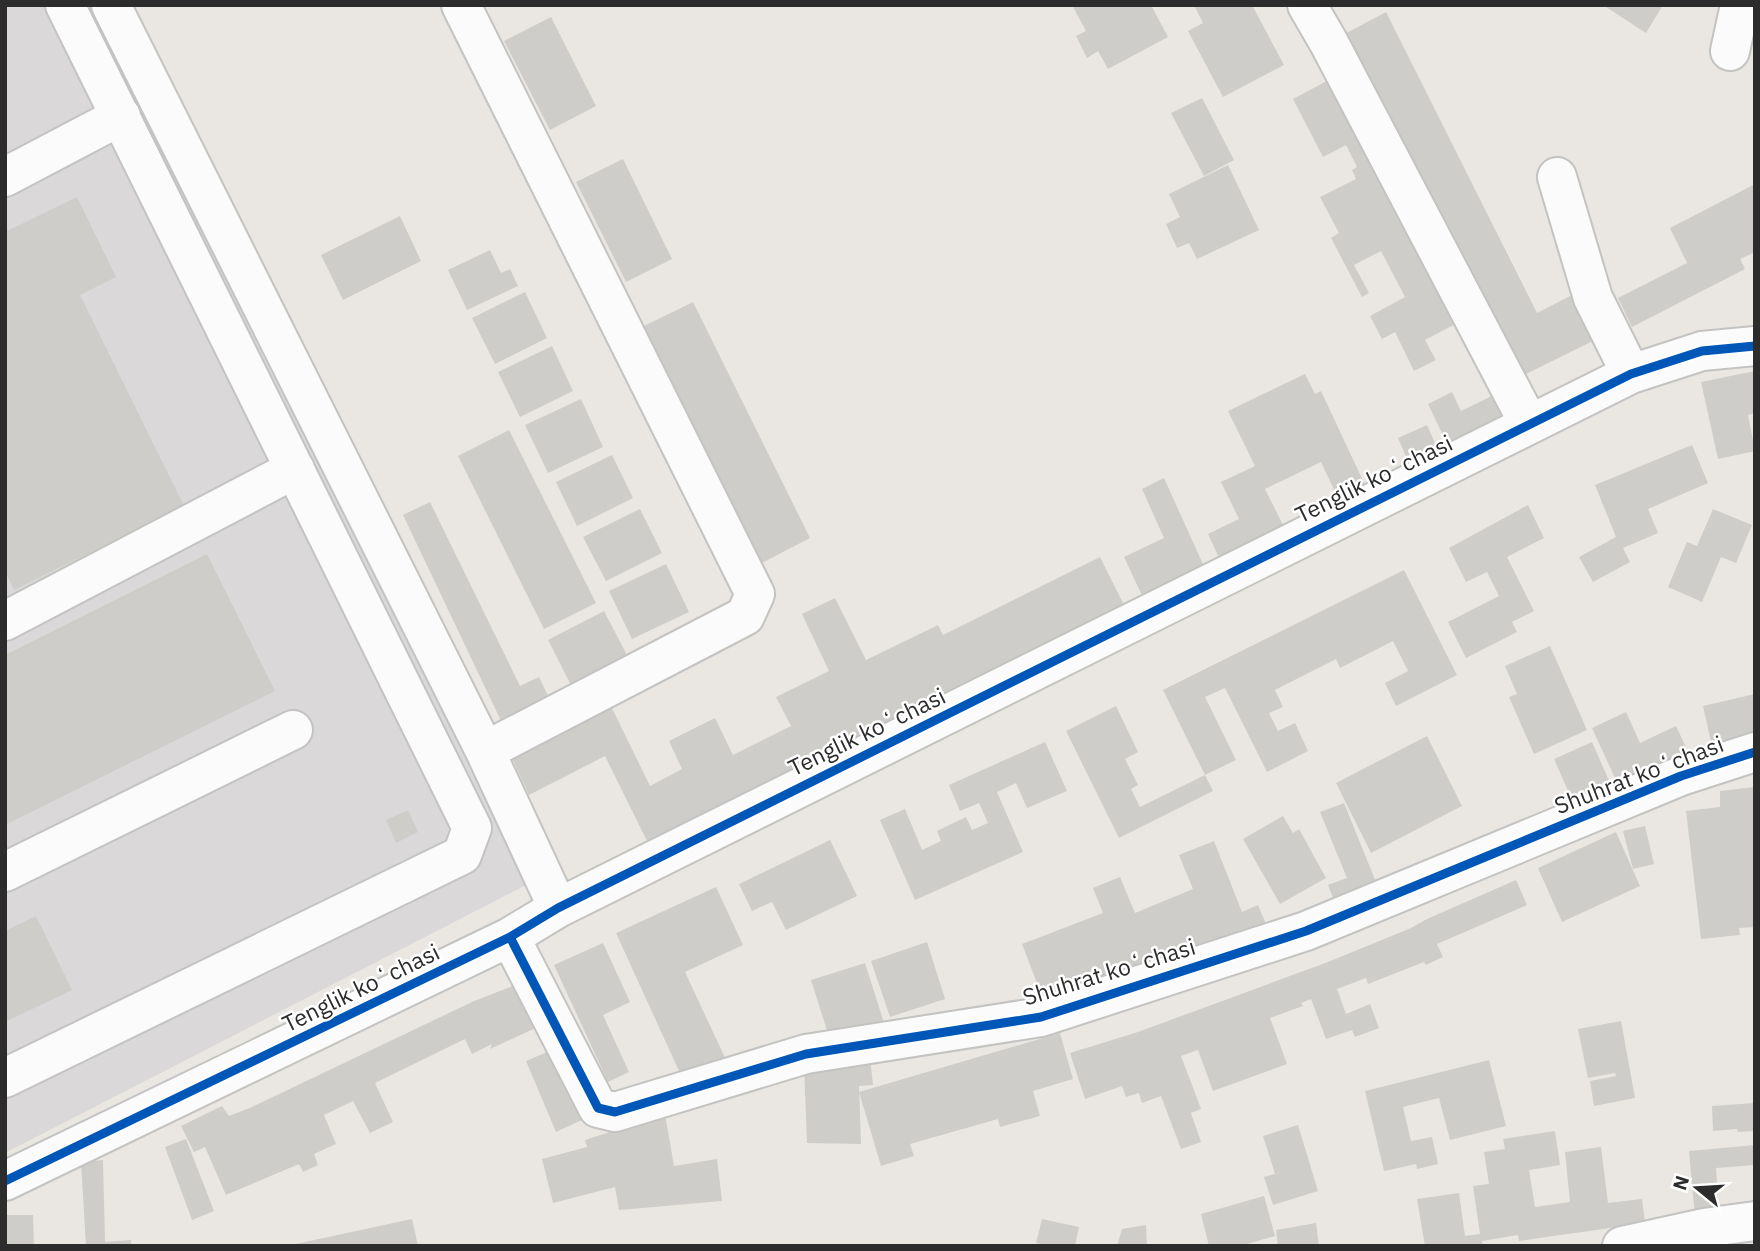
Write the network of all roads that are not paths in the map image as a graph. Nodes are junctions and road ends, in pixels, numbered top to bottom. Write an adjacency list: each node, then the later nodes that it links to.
1 (65, 5): 7 (street)
2 (111, 5): 16 (street)
3 (461, 5): 16 (street)
4 (1307, 5): 12 (street)
5 (1740, 5): 6 (street)
6 (1730, 51)
7 (121, 116): 8 (street); 13 (street)
8 (8, 169)
9 (1557, 177): 11 (street)
10 (1755, 346): 11 (street, Tenglik koʻchasi)
11 (1632, 374): 12 (street, Tenglik koʻchasi)
12 (1529, 424): 19 (street, Tenglik koʻchasi)
13 (295, 469): 14 (street); 21 (street)
14 (5, 621)
15 (293, 730): 18 (street)
16 (485, 751): 19 (street)
17 (1755, 752): 20 (street, Shuhrat koʻchasi)
18 (5, 872)
19 (558, 908): 20 (street, Tenglik koʻchasi)
20 (510, 937): 22 (street, Tenglik koʻchasi)
21 (5, 1078)
22 (5, 1181)
23 (1755, 1221): 24 (street)
24 (1622, 1246)

